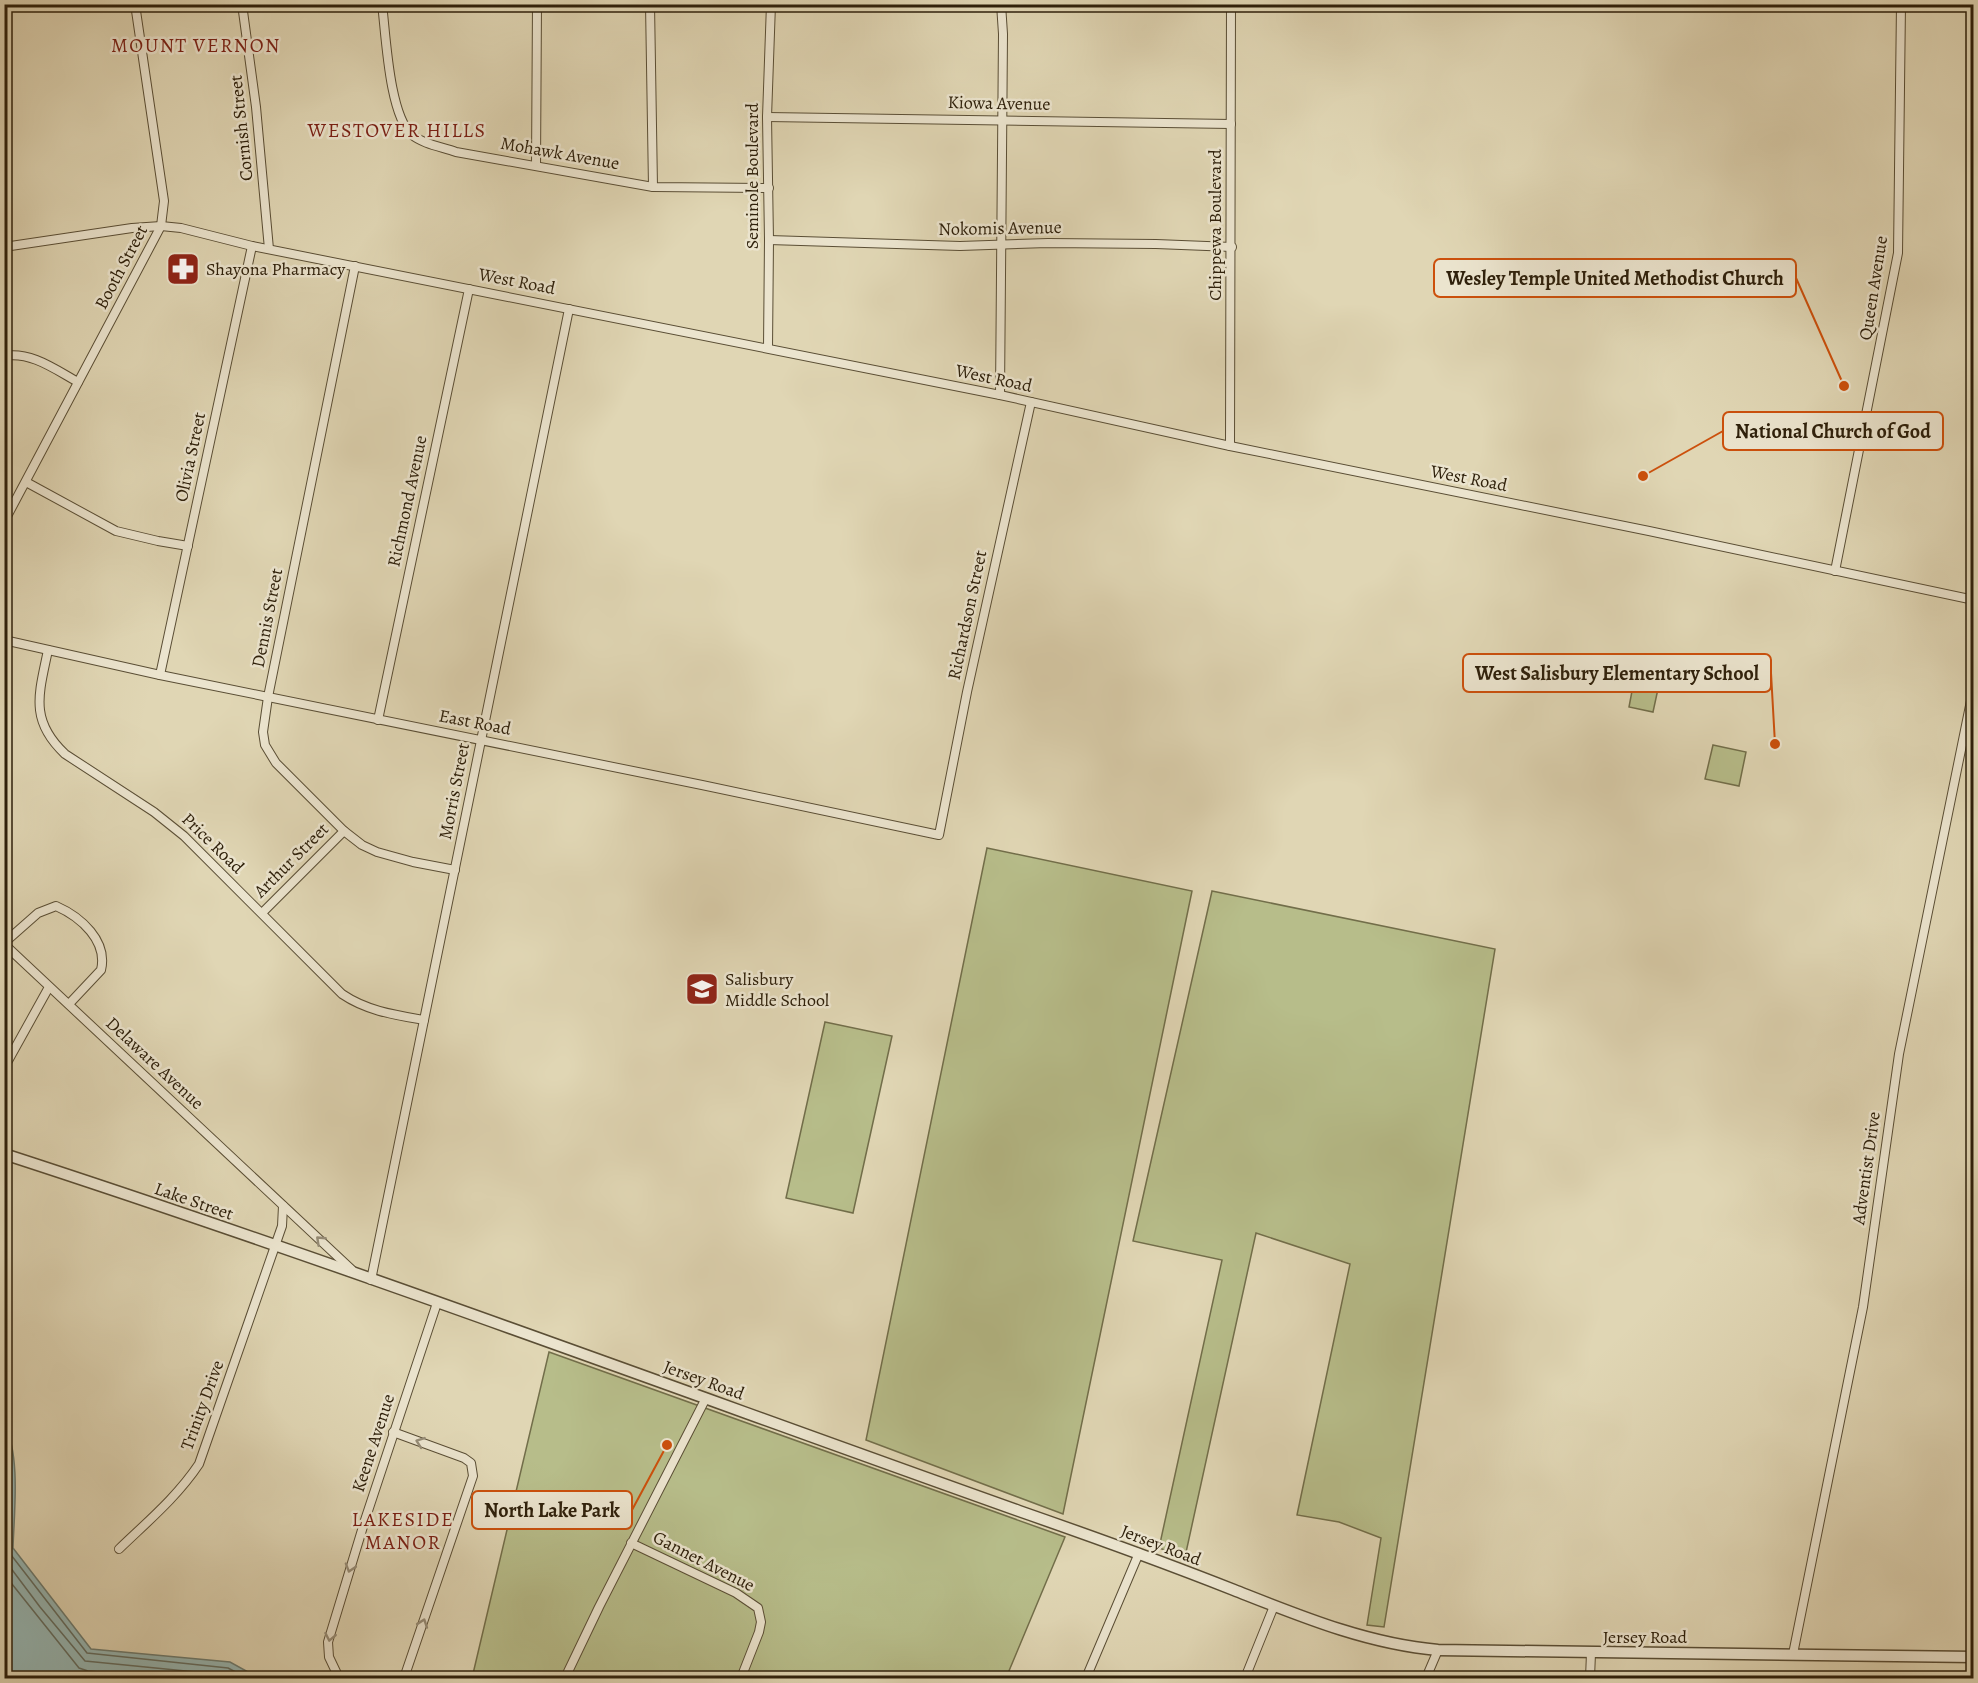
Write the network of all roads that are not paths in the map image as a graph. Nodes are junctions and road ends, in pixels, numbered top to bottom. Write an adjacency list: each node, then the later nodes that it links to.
1 (135, 4): 16 (street, Booth Street)
2 (242, 4): 22 (street, Cornish Street)
3 (382, 4): 13 (street, Mohawk Avenue)
4 (537, 4): 13 (street)
5 (650, 4): 14 (street)
6 (771, 4): 10 (street, Seminole Boulevard)
7 (1001, 4): 11 (street)
8 (1231, 4): 12 (street, Chippewa Boulevard)
9 (1901, 4): 35 (street, Queen Avenue)
10 (767, 117): 11 (street, Kiowa Avenue); 15 (street, Seminole Boulevard)
11 (1001, 119): 12 (street, Kiowa Avenue); 18 (street)
12 (1231, 124): 21 (street, Chippewa Boulevard)
13 (536, 165): 14 (street, Mohawk Avenue)
14 (653, 187): 15 (street, Mohawk Avenue)
15 (769, 188): 17 (street, Seminole Boulevard)
16 (161, 226): 19 (street, West Road); 20 (street, West Road); 28 (street, Booth Street)
17 (769, 240): 18 (street, Nokomis Avenue); 26 (street, Seminole Boulevard)
18 (1002, 245): 21 (street, Nokomis Avenue); 29 (street)
19 (252, 246): 22 (street, West Road); 34 (street, Olivia Street)
20 (4, 247)
21 (1232, 247): 31 (street, Chippewa Boulevard)
22 (269, 249): 23 (street, West Road)
23 (355, 266): 24 (street, West Road); 41 (street, Dennis Street)
24 (469, 289): 25 (street, West Road); 42 (street, Richmond Avenue)
25 (569, 309): 26 (street, West Road); 43 (street, Morris Street)
26 (768, 348): 29 (street, West Road)
27 (4, 356): 28 (street)
28 (78, 382): 32 (street, Booth Street)
29 (1000, 395): 30 (street, West Road)
30 (1031, 402): 31 (street, West Road); 45 (street, Richardson Street)
31 (1230, 446): 35 (street, West Road)
32 (26, 482): 33 (street, Booth Street); 34 (street)
33 (4, 522)
34 (188, 546): 39 (street, Olivia Street)
35 (1835, 572): 36 (street, West Road)
36 (1974, 600)
37 (4, 640): 38 (street, East Road)
38 (48, 650): 39 (street, East Road); 47 (street, Price Road)
39 (160, 675): 41 (street, East Road)
40 (1974, 686): 67 (street, Adventist Drive)
41 (268, 697): 42 (street, East Road); 44 (street, Dennis Street)
42 (378, 720): 43 (street, East Road)
43 (481, 740): 45 (street, East Road); 46 (street, Morris Street)
44 (344, 831): 46 (street, Dennis Street); 47 (street, Arthur Street)
45 (939, 835)
46 (455, 870): 51 (street, Morris Street)
47 (262, 913): 51 (street, Price Road)
48 (4, 944): 49 (street, Delaware Avenue); 50 (street)
49 (49, 987): 50 (street, Delaware Avenue); 52 (street)
50 (69, 1004): 54 (street, Delaware Avenue)
51 (424, 1020): 57 (street, Morris Street)
52 (4, 1068)
53 (4, 1154): 55 (street, Lake Street)
54 (283, 1206): 55 (street); 56 (street, Delaware Avenue, one-way to 54)
55 (275, 1247): 56 (street, Lake Street); 62 (street, Trinity Drive)
56 (357, 1275): 57 (street, Lake Street)
57 (371, 1280): 58 (street, Jersey Road)
58 (437, 1303): 59 (street, Jersey Road); 60 (street, Keene Avenue)
59 (706, 1398): 61 (street); 63 (street, Jersey Road)
60 (393, 1432): 69 (street, Keene Avenue, one-way to 69); 70 (street, one-way to 60)
61 (632, 1543): 71 (street); 72 (street, Gannet Avenue)
62 (119, 1549)
63 (1139, 1553): 64 (street, Jersey Road); 73 (street)
64 (1274, 1606): 65 (street, Jersey Road); 74 (street)
65 (1438, 1650): 66 (street, Jersey Road); 75 (street)
66 (1591, 1653): 67 (street, Jersey Road); 76 (street)
67 (1793, 1654): 68 (street, Jersey Road)
68 (1974, 1657)
69 (339, 1678)
70 (404, 1678)
71 (565, 1678)
72 (741, 1678)
73 (1086, 1678)
74 (1245, 1678)
75 (1426, 1678)
76 (1590, 1678)

